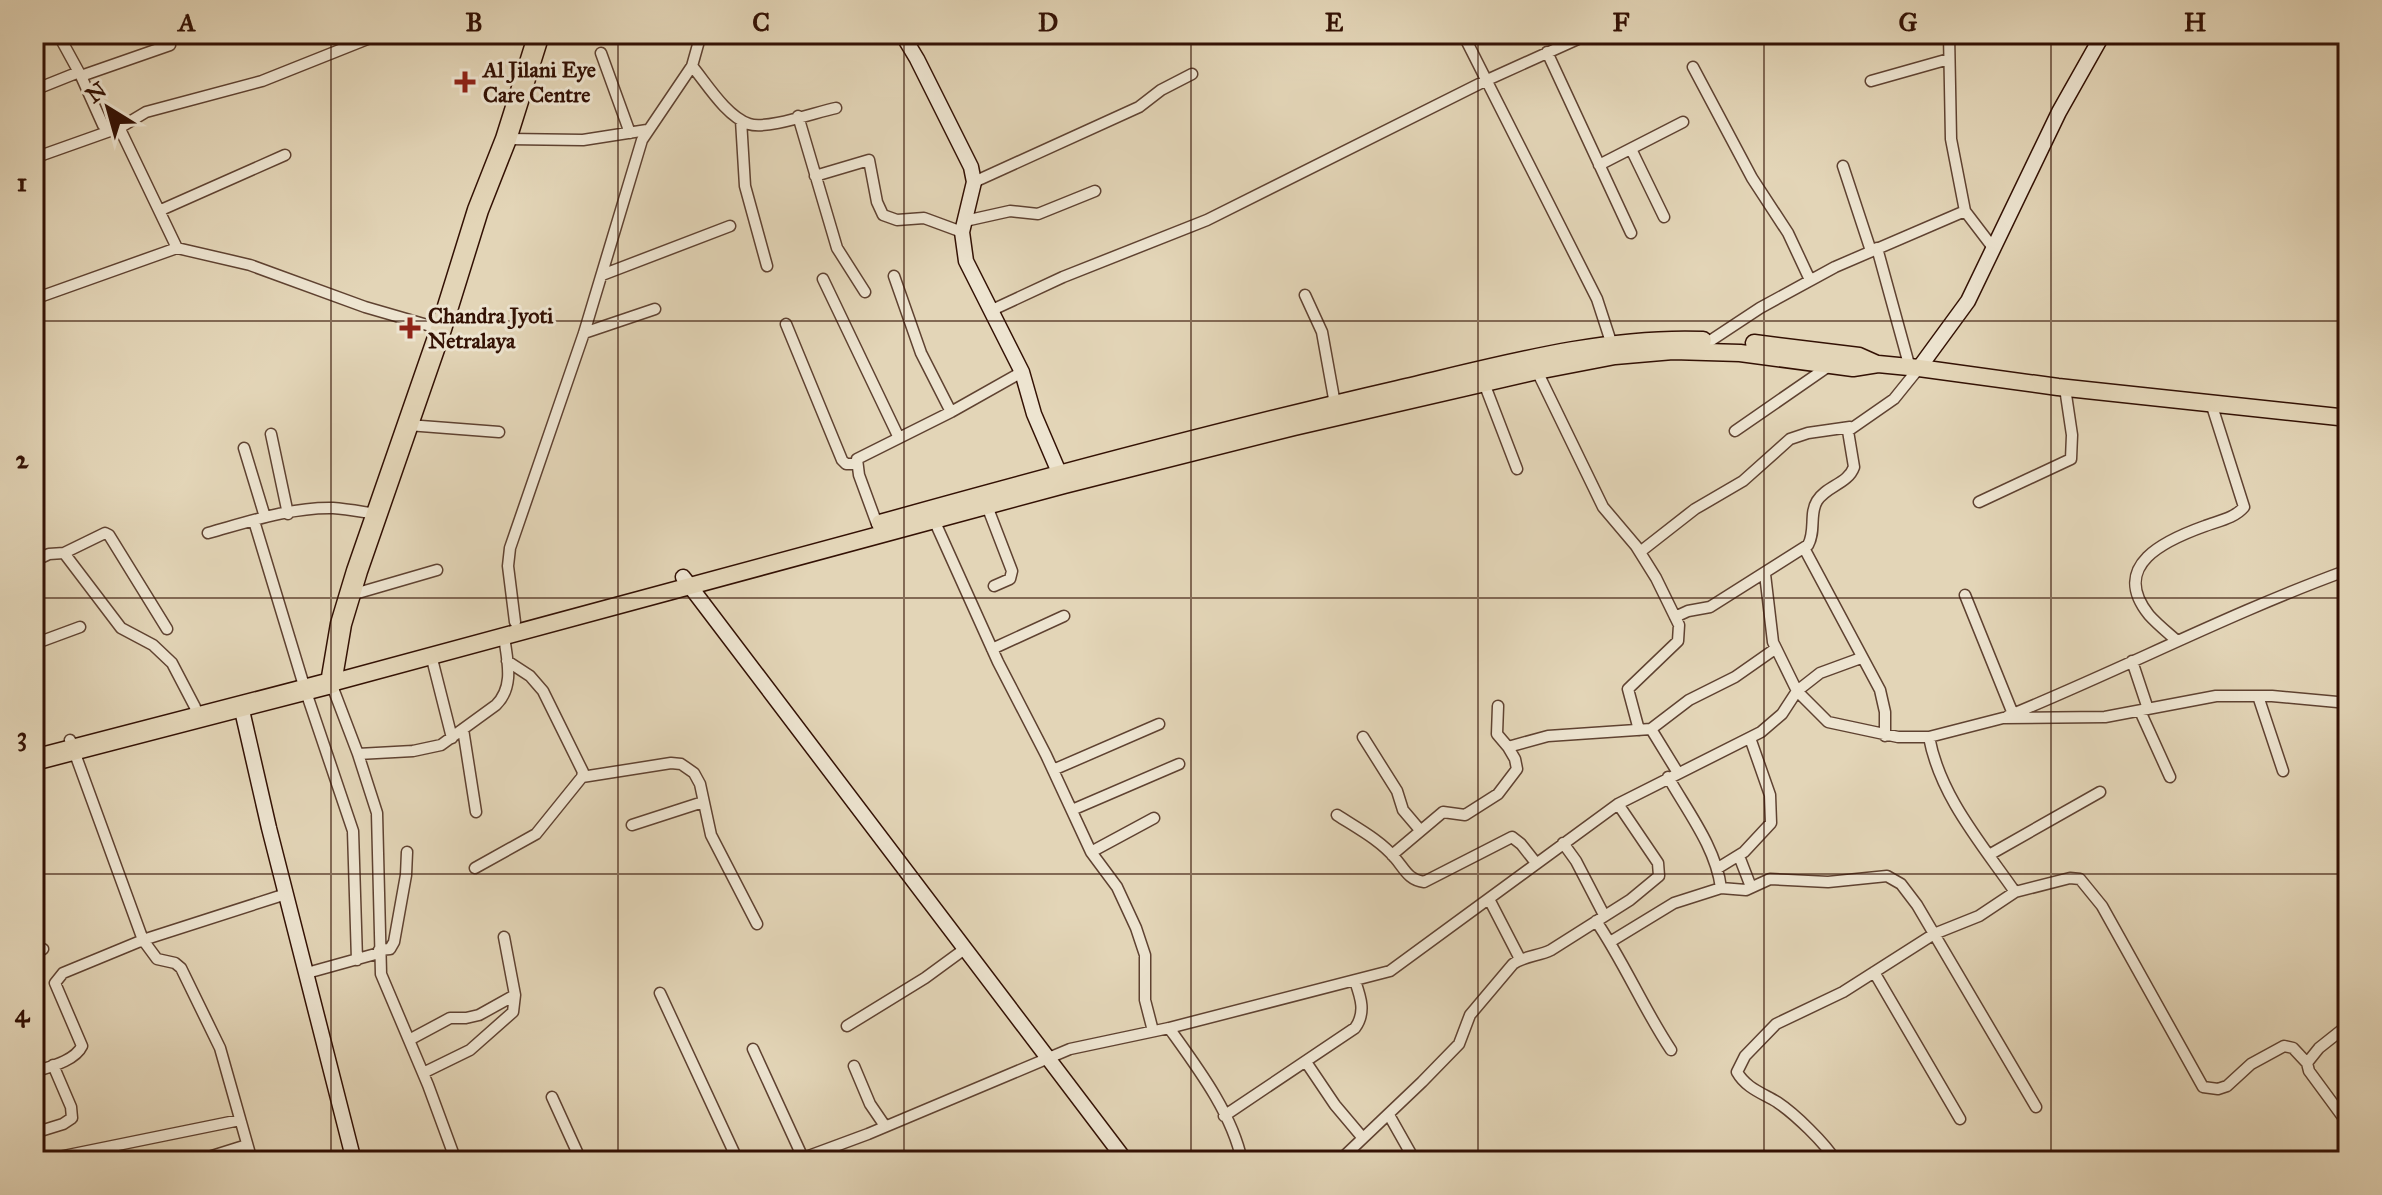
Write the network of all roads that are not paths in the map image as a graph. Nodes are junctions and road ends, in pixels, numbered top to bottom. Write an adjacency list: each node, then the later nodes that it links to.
1 (58, 34): 16 (street)
2 (380, 34): 25 (street)
3 (539, 34): 28 (highway)
4 (701, 34): 14 (street)
5 (902, 34): 35 (street)
6 (1463, 34): 18 (street)
7 (1589, 34): 11 (street)
8 (2103, 34): 44 (street)
9 (1951, 36): 13 (street)
10 (170, 45): 16 (street)
11 (1547, 52): 18 (street); 32 (street)
12 (601, 53): 27 (street)
13 (1949, 59): 19 (street); 38 (street)
14 (692, 66): 23 (street); 26 (street)
15 (1693, 67): 50 (street)
16 (80, 74): 20 (street); 25 (street)
17 (1192, 74): 35 (street)
18 (1485, 81): 55 (street); 60 (street)
19 (1871, 81)
20 (34, 90)
21 (836, 108): 22 (street)
22 (798, 116): 23 (street); 34 (street)
23 (741, 120): 46 (street)
24 (1683, 122): 29 (street)
25 (115, 129): 31 (street); 37 (street)
26 (647, 130): 27 (street); 47 (street)
27 (630, 133): 28 (street)
28 (506, 139): 57 (highway)
29 (1631, 149): 32 (street); 39 (street)
30 (285, 155): 37 (street)
31 (34, 158)
32 (1599, 165): 42 (street)
33 (1843, 166): 45 (street)
34 (815, 176): 41 (street); 51 (street)
35 (974, 182): 41 (street)
36 (1095, 191): 41 (street)
37 (161, 210): 43 (street)
38 (1965, 211): 44 (street); 45 (street)
39 (1664, 217)
40 (730, 226): 47 (street)
41 (964, 226): 55 (street)
42 (1631, 233)
43 (177, 248): 53 (street); 57 (street)
44 (1994, 249): 63 (street)
45 (1874, 250): 50 (street); 63 (street)
46 (767, 266)
47 (602, 275): 58 (street)
48 (894, 276): 70 (street)
49 (823, 279): 77 (street)
50 (1810, 280): 59 (street)
51 (865, 292)
52 (1305, 295): 69 (street)
53 (34, 299)
54 (655, 309): 58 (street)
55 (990, 311): 65 (street)
56 (786, 324): 79 (street)
57 (441, 329): 72 (highway)
58 (584, 333): 103 (street)
59 (1710, 341): 60 (main road); 61 (main road)
60 (1612, 345): 69 (main road)
61 (1878, 364): 62 (main road); 63 (main road)
62 (1830, 365): 64 (main road); 74 (street)
63 (1915, 368): 67 (main road); 73 (street)
64 (1537, 371): 66 (main road); 91 (street)
65 (1022, 372): 70 (street); 81 (street)
66 (1484, 383): 80 (street); 81 (main road)
67 (2065, 388): 68 (main road); 82 (street)
68 (2211, 403): 71 (main road); 107 (street)
69 (1335, 404): 81 (main road)
70 (951, 412): 77 (street)
71 (2348, 418)
72 (408, 425): 75 (street); 85 (highway)
73 (1850, 427): 90 (street); 91 (street)
74 (1735, 431)
75 (499, 432)
76 (271, 434): 84 (street)
77 (899, 438): 79 (street)
78 (244, 448): 86 (street)
79 (856, 464): 88 (street)
80 (1517, 469)
81 (1061, 479): 83 (main road); 88 (main road)
82 (1979, 502)
83 (987, 506): 87 (main road); 98 (street)
84 (288, 514): 85 (street); 86 (street)
85 (377, 514): 99 (highway)
86 (259, 519): 89 (street); 116 (street)
87 (934, 520): 97 (main road); 109 (street)
88 (877, 524): 97 (main road)
89 (208, 533)
90 (1804, 548): 96 (street); 112 (street)
91 (1640, 552): 102 (street)
92 (64, 553): 93 (street); 105 (street); 122 (street)
93 (34, 561)
94 (437, 570): 99 (street)
95 (2348, 570): 107 (street)
96 (1765, 574): 102 (street); 110 (street)
97 (686, 581): 103 (main road); 106 (main road); 173 (street)
98 (994, 586)
99 (349, 595): 115 (highway)
100 (1965, 595): 124 (street)
101 (1064, 616): 109 (street)
102 (1675, 617): 127 (street)
103 (515, 622): 115 (main road)
104 (80, 627): 108 (street)
105 (167, 629)
106 (504, 636): 111 (main road); 113 (street)
107 (2176, 640): 114 (street)
108 (34, 644)
109 (992, 649): 139 (street)
110 (1775, 649): 117 (street); 127 (street)
111 (431, 655): 115 (main road); 131 (street)
112 (1861, 658): 117 (street); 128 (street)
113 (507, 661): 126 (street); 142 (street)
114 (2132, 661): 123 (street); 124 (street)
115 (331, 677): 116 (highway); 136 (street)
116 (304, 685): 120 (highway); 122 (highway); 176 (street)
117 (1797, 691): 128 (street); 132 (street)
118 (2258, 696): 119 (street); 123 (street); 140 (street)
119 (2348, 703)
120 (241, 706): 133 (highway); 165 (street)
121 (1498, 706): 134 (street)
122 (195, 707): 133 (highway)
123 (2144, 710): 124 (street); 143 (street)
124 (2008, 716): 130 (street)
125 (1159, 724): 139 (street)
126 (463, 729): 131 (street); 148 (street)
127 (1645, 730): 134 (street); 141 (street)
128 (1885, 736): 130 (street)
129 (1363, 737): 152 (street)
130 (1929, 737): 157 (street)
131 (452, 738): 136 (street)
132 (1750, 738): 141 (street); 158 (street)
133 (71, 745): 135 (highway); 137 (highway); 171 (street)
134 (1508, 747): 152 (street)
135 (34, 750)
136 (358, 754): 174 (street)
137 (34, 760)
138 (1179, 764): 147 (street)
139 (1053, 770): 147 (street)
140 (2283, 771)
141 (1673, 775): 146 (street); 161 (street)
142 (582, 777): 145 (street); 160 (street)
143 (2170, 777)
144 (2100, 792): 157 (street)
145 (703, 802): 151 (street); 168 (street)
146 (1618, 804): 153 (street); 167 (street)
147 (1072, 810): 155 (street)
148 (476, 812)
149 (1337, 815): 156 (street)
150 (1154, 818): 155 (street)
151 (632, 825)
152 (1420, 830): 156 (street)
153 (1563, 843): 159 (street); 167 (street)
154 (407, 852): 174 (street)
155 (1091, 852): 185 (street)
156 (1392, 855): 159 (street)
157 (1989, 855): 164 (street)
158 (1739, 856): 161 (street); 162 (street)
159 (1536, 863): 166 (street)
160 (475, 868)
161 (1718, 868): 163 (street)
162 (1751, 887): 163 (street); 169 (street)
163 (1721, 888): 172 (street)
164 (2015, 892): 169 (street); 191 (street)
165 (286, 894): 171 (street); 178 (street)
166 (1489, 899): 175 (street); 179 (street)
167 (1600, 918): 172 (street); 175 (street)
168 (757, 924)
169 (1934, 934): 177 (street); 197 (street)
170 (504, 937): 181 (street)
171 (143, 940): 192 (street); 201 (street)
172 (1610, 942): 188 (street)
173 (966, 948): 183 (street); 189 (street)
174 (379, 952): 176 (street); 186 (street)
175 (1520, 959): 198 (street)
176 (357, 960): 178 (street)
177 (1874, 972): 200 (street); 219 (street)
178 (307, 973): 211 (street)
179 (1355, 981): 184 (street); 190 (street)
180 (660, 993): 214 (street)
181 (515, 995): 186 (street); 195 (street)
182 (2348, 1025): 191 (street)
183 (847, 1026)
184 (1169, 1028): 185 (street); 199 (street)
185 (1153, 1031): 189 (street)
186 (409, 1040): 195 (street)
187 (753, 1049): 207 (street)
188 (1671, 1050)
189 (1048, 1057): 203 (street); 215 (street)
190 (1306, 1062): 199 (street); 205 (street)
191 (2307, 1063): 202 (street)
192 (53, 1065): 194 (street); 204 (street)
193 (854, 1066): 203 (street)
194 (34, 1072)
195 (423, 1073): 212 (street)
196 (552, 1097): 213 (street)
197 (2036, 1107)
198 (1389, 1115): 205 (street); 218 (street)
199 (1224, 1116): 216 (street)
200 (1960, 1119)
201 (240, 1120): 206 (street); 208 (street)
202 (2348, 1124)
203 (885, 1126): 207 (street)
204 (34, 1133)
205 (1362, 1137): 217 (street)
206 (247, 1145): 209 (street); 210 (street)
207 (799, 1160)
208 (39, 1161)
209 (196, 1161)
210 (252, 1161)
211 (354, 1161)
212 (456, 1161)
213 (576, 1161)
214 (738, 1161)
215 (1126, 1161)
216 (1242, 1161)
217 (1339, 1161)
218 (1415, 1161)
219 (1836, 1161)

